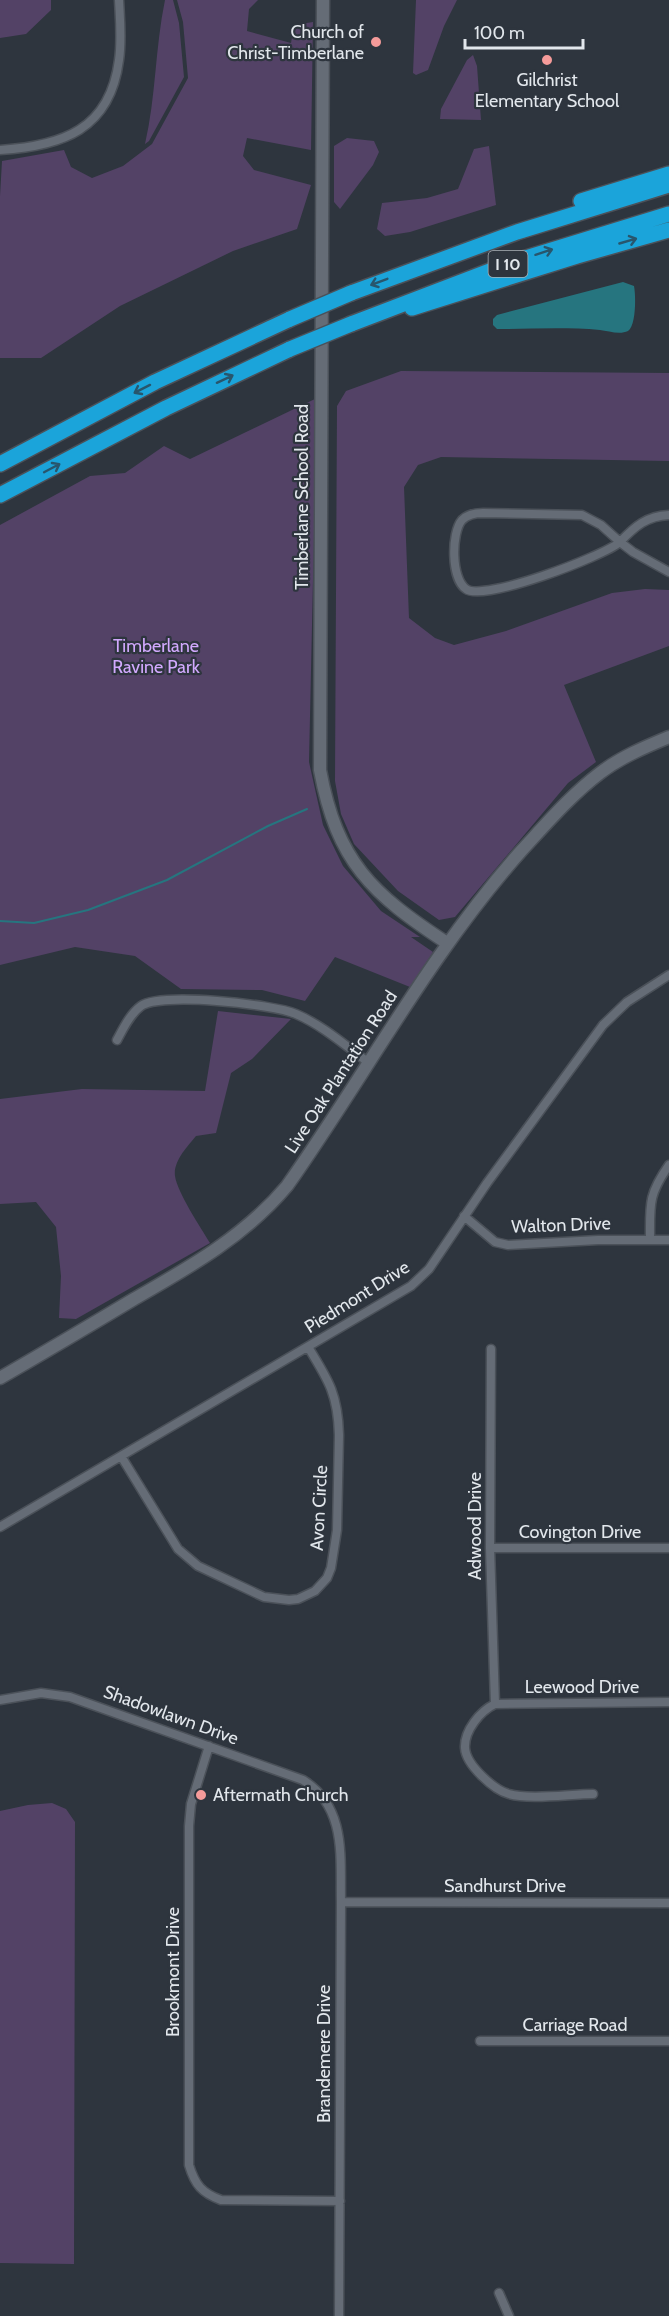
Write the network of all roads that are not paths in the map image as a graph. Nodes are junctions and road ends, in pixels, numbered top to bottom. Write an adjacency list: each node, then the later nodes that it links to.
1 (119, 0): 3 (street)
2 (323, 0): 16 (street, Timberlane School Road)
3 (0, 150)
4 (669, 174): 8 (highway)
5 (669, 186): 8 (highway, I 10)
6 (669, 214): 9 (highway, I 10, one-way to 6)
7 (669, 230): 9 (highway, one-way to 7)
8 (406, 272): 10 (highway, I 10, one-way to 10, bridge)
9 (351, 324): 11 (highway, I 10, one-way to 9, bridge)
10 (0, 464)
11 (0, 495)
12 (669, 515): 13 (street)
13 (620, 542): 13 (street); 14 (street)
14 (669, 572)
15 (669, 737): 16 (street, Live Oak Plantation Road)
16 (447, 944): 19 (street, Live Oak Plantation Road)
17 (669, 975): 21 (street, Piedmont Drive)
18 (117, 1040): 19 (street)
19 (369, 1063): 26 (street, Live Oak Plantation Road)
20 (669, 1165): 22 (street)
21 (464, 1216): 22 (street, Walton Drive); 24 (street, Piedmont Drive)
22 (650, 1240): 23 (street, Walton Drive)
23 (669, 1240)
24 (308, 1347): 27 (street, Piedmont Drive); 27 (street, Avon Circle)
25 (491, 1349): 29 (street, Adwood Drive)
26 (0, 1378)
27 (121, 1456): 28 (street, Piedmont Drive)
28 (0, 1527)
29 (490, 1548): 30 (street, Covington Drive); 33 (street, Adwood Drive)
30 (669, 1548)
31 (0, 1700): 34 (street, Shadowlawn Drive)
32 (669, 1702): 33 (street, Leewood Drive)
33 (495, 1704): 35 (street)
34 (209, 1746): 36 (street, Shadowlawn Drive); 41 (street, Brookmont Drive)
35 (593, 1794)
36 (322, 1797): 37 (street, Brandemere Drive)
37 (341, 1902): 38 (street, Sandhurst Drive); 41 (street, Brandemere Drive)
38 (669, 1903)
39 (480, 2041): 40 (street, Carriage Road)
40 (669, 2041)
41 (340, 2201): 43 (street, Brandemere Drive)
42 (499, 2293): 44 (street)
43 (339, 2316)
44 (509, 2316)

